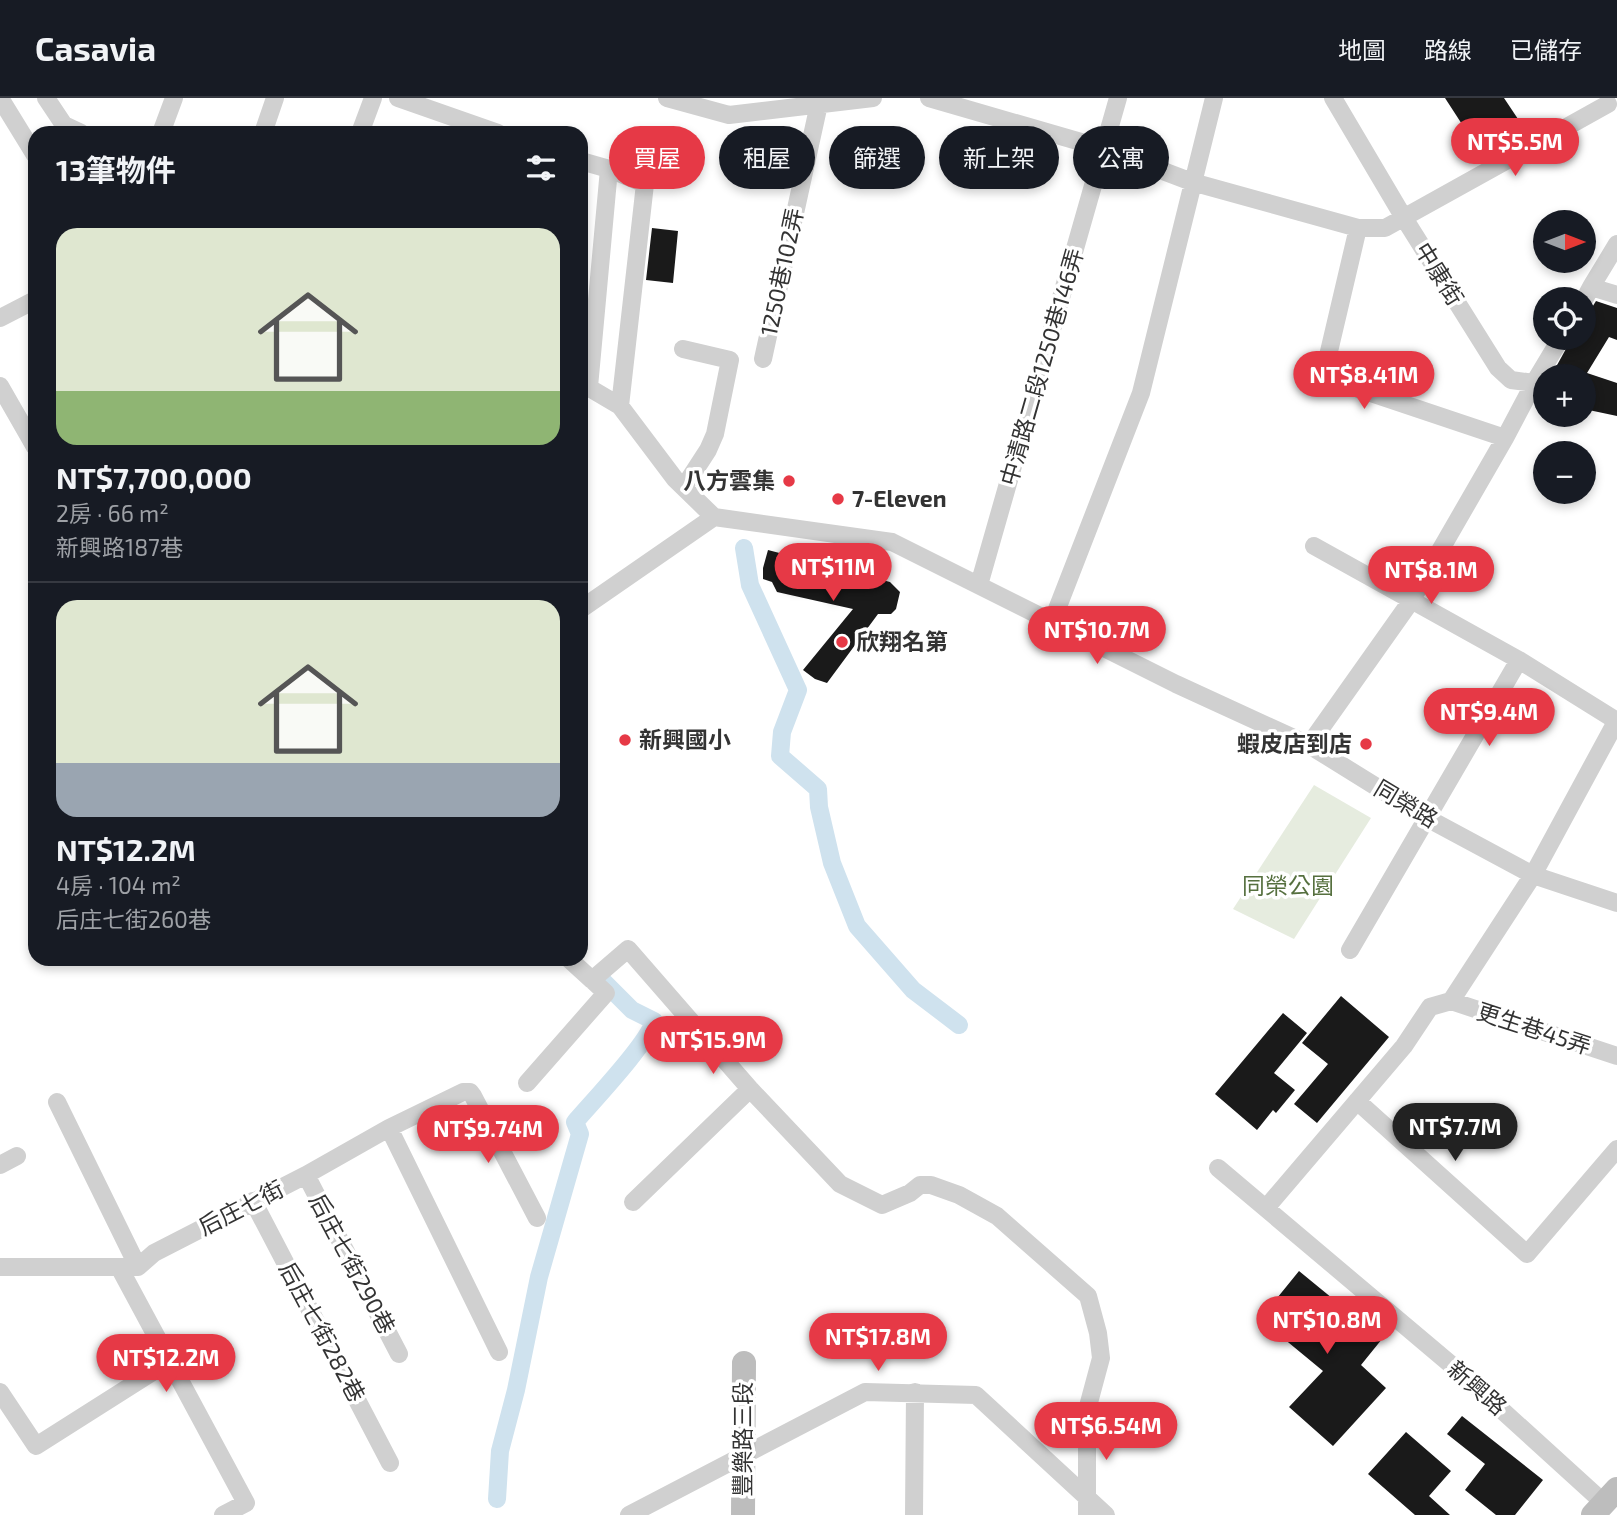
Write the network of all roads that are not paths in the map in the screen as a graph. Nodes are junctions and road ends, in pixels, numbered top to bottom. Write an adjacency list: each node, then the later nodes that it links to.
1 (0, 98): 22 (street)
2 (47, 98): 15 (street)
3 (174, 98): 16 (street)
4 (275, 98): 17 (street)
5 (373, 98): 18 (street)
6 (398, 98): 19 (street)
7 (669, 98): 14 (street)
8 (873, 98): 14 (street)
9 (929, 98): 21 (street)
10 (1118, 98): 20 (street, 中清路二段1250巷146弄)
11 (1214, 98): 26 (street)
12 (1333, 98): 29 (street, 中康街)
13 (1608, 103): 29 (street)
14 (819, 104): 39 (street, 1250巷102弄)
15 (66, 126)
16 (164, 126)
17 (265, 126)
18 (363, 126)
19 (459, 126)
20 (1111, 126)
21 (1073, 140)
22 (28, 144)
23 (588, 163): 24 (street)
24 (609, 169): 38 (street)
25 (1169, 173): 26 (street)
26 (1192, 182): 30 (street); 53 (street)
27 (644, 189): 44 (street)
28 (1093, 189): 50 (street, 中清路二段1250巷146弄)
29 (1404, 218): 30 (street); 40 (street, 中康街)
30 (1358, 228): 46 (street)
31 (1617, 244): 32 (street)
32 (1592, 287)
33 (1596, 294): 34 (street)
34 (1617, 295)
35 (28, 304): 36 (street)
36 (0, 318)
37 (683, 349): 47 (street)
38 (588, 358)
39 (763, 359)
40 (1533, 383)
41 (1533, 385): 46 (street)
42 (0, 386): 45 (street)
43 (588, 387): 44 (street)
44 (620, 406): 47 (street)
45 (28, 435)
46 (1505, 438): 51 (street)
47 (684, 487): 48 (street)
48 (714, 517): 50 (street, 同榮路); 52 (street)
49 (1314, 546): 51 (street)
50 (979, 585): 53 (street, 同榮路)
51 (1411, 601): 54 (street); 56 (street)
52 (588, 604)
53 (1052, 622): 56 (street, 同榮路)
54 (1519, 660): 55 (street); 57 (street)
55 (1617, 721): 58 (street)
56 (1309, 745): 57 (street, 同榮路)
57 (1425, 817): 58 (street, 同榮路); 60 (street)
58 (1533, 875): 59 (street, 同榮路); 63 (street)
59 (1617, 903)
60 (1350, 950)
61 (577, 966): 62 (street)
62 (592, 980): 65 (street); 66 (street)
63 (1451, 1001): 64 (street, 更生巷45弄); 67 (street)
64 (1617, 1056)
65 (527, 1083)
66 (750, 1090): 76 (street); 91 (street)
67 (1357, 1101): 70 (street); 77 (street)
68 (57, 1102): 81 (street)
69 (389, 1128): 74 (street, 后庄七街); 78 (street, 后庄七街); 82 (street)
70 (1617, 1149)
71 (17, 1156): 72 (street)
72 (0, 1165)
73 (1218, 1168): 77 (street, 新興路)
74 (306, 1175): 75 (street, 后庄七街); 83 (street, 后庄七街290巷)
75 (253, 1201): 81 (street, 后庄七街); 89 (street, 后庄七街282巷)
76 (633, 1202)
77 (1266, 1209): 90 (street, 新興路)
78 (537, 1218)
79 (0, 1267): 80 (street)
80 (118, 1267): 81 (street); 84 (street)
81 (138, 1267)
82 (499, 1352)
83 (399, 1354)
84 (170, 1361): 86 (street); 92 (street)
85 (744, 1363): 88 (street, 豐樂路三段)
86 (0, 1392)
87 (915, 1392): 88 (street); 91 (street); 95 (street)
88 (743, 1456): 93 (street); 94 (street, 豐樂路三段)
89 (390, 1463)
90 (1604, 1502)
91 (1087, 1507): 96 (street)
92 (223, 1515)
93 (629, 1515)
94 (743, 1515)
95 (914, 1515)
96 (1106, 1515)

